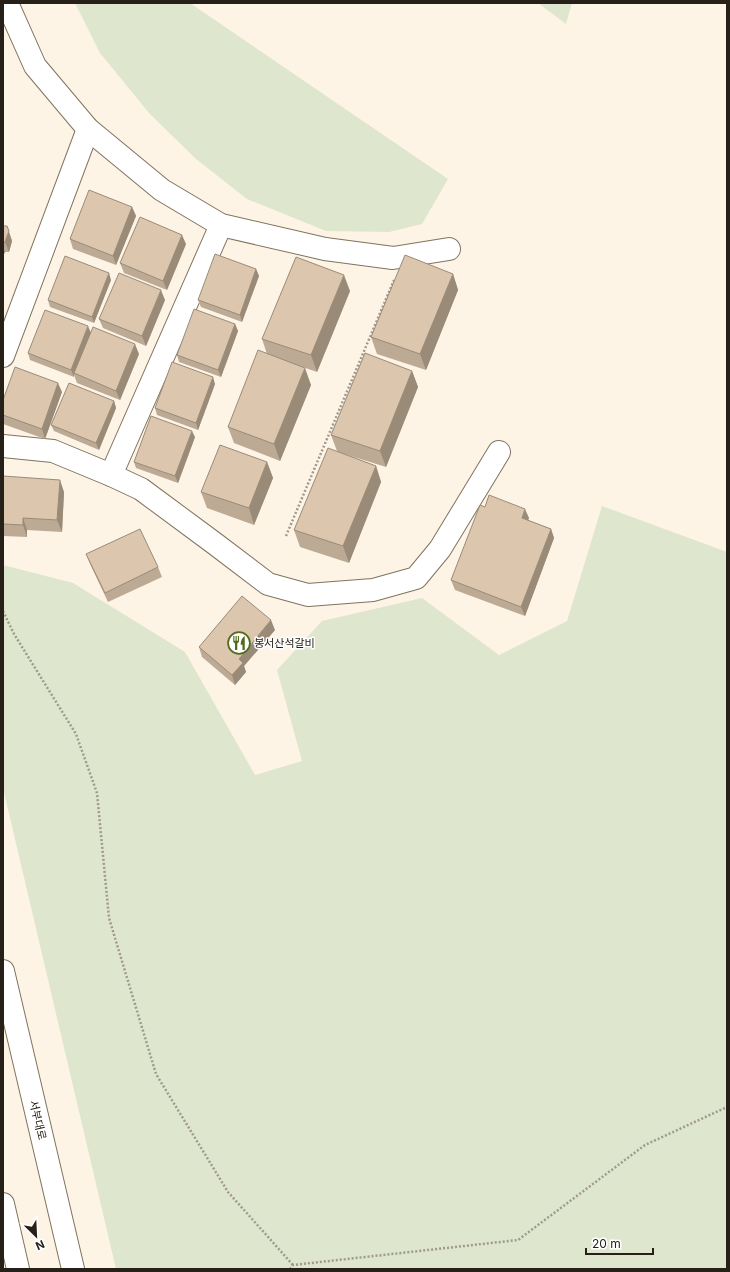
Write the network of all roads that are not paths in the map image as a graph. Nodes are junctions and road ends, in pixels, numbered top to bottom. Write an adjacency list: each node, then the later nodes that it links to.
1 (8, 3): 2 (street)
2 (88, 129): 3 (street); 5 (street)
3 (220, 225): 4 (street); 8 (street)
4 (449, 249)
5 (3, 356)
6 (3, 446): 8 (street)
7 (499, 452): 8 (street)
8 (111, 475)
9 (3, 970): 12 (street, 서부대로)
10 (3, 1204): 11 (street)
11 (18, 1269)
12 (73, 1269)

